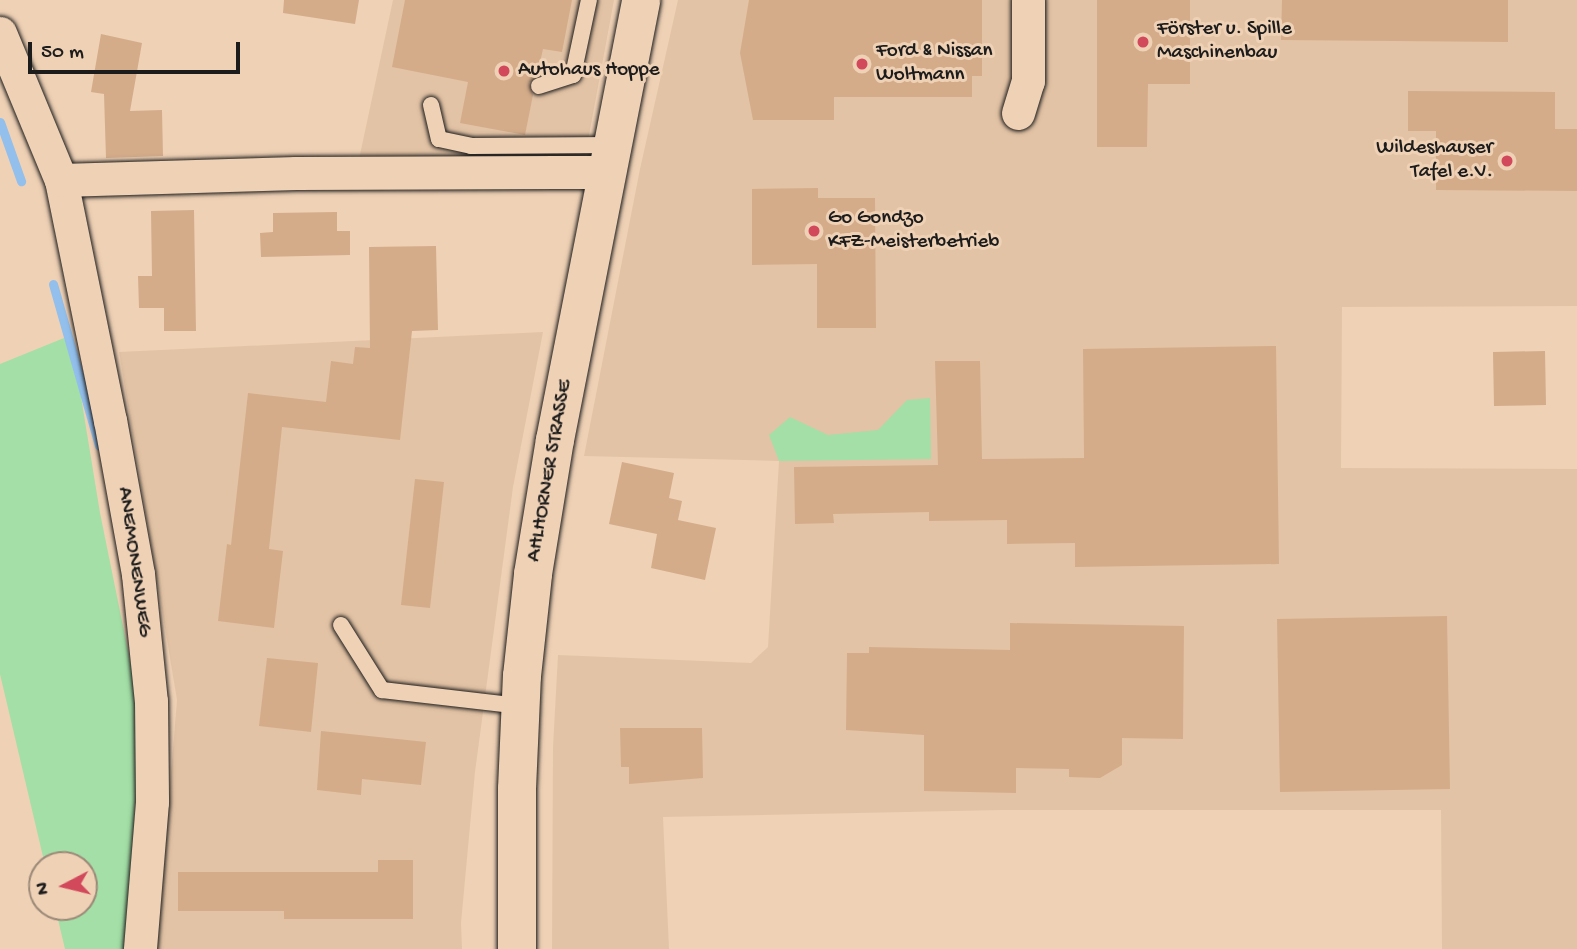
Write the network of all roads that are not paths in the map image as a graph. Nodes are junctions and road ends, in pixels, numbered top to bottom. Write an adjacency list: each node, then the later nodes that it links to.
1 (589, 0): 5 (lane)
2 (641, 0): 8 (street, AHLHORNER STRASSE)
3 (1028, 0): 7 (street)
4 (0, 33): 9 (street, ANEMONENWEG)
5 (539, 86)
6 (431, 104): 8 (lane)
7 (1018, 113)
8 (610, 158): 9 (street); 11 (street, AHLHORNER STRASSE)
9 (61, 180): 12 (street, ANEMONENWEG)
10 (341, 625): 11 (lane)
11 (521, 706): 13 (street, AHLHORNER STRASSE)
12 (140, 949)
13 (517, 949)

